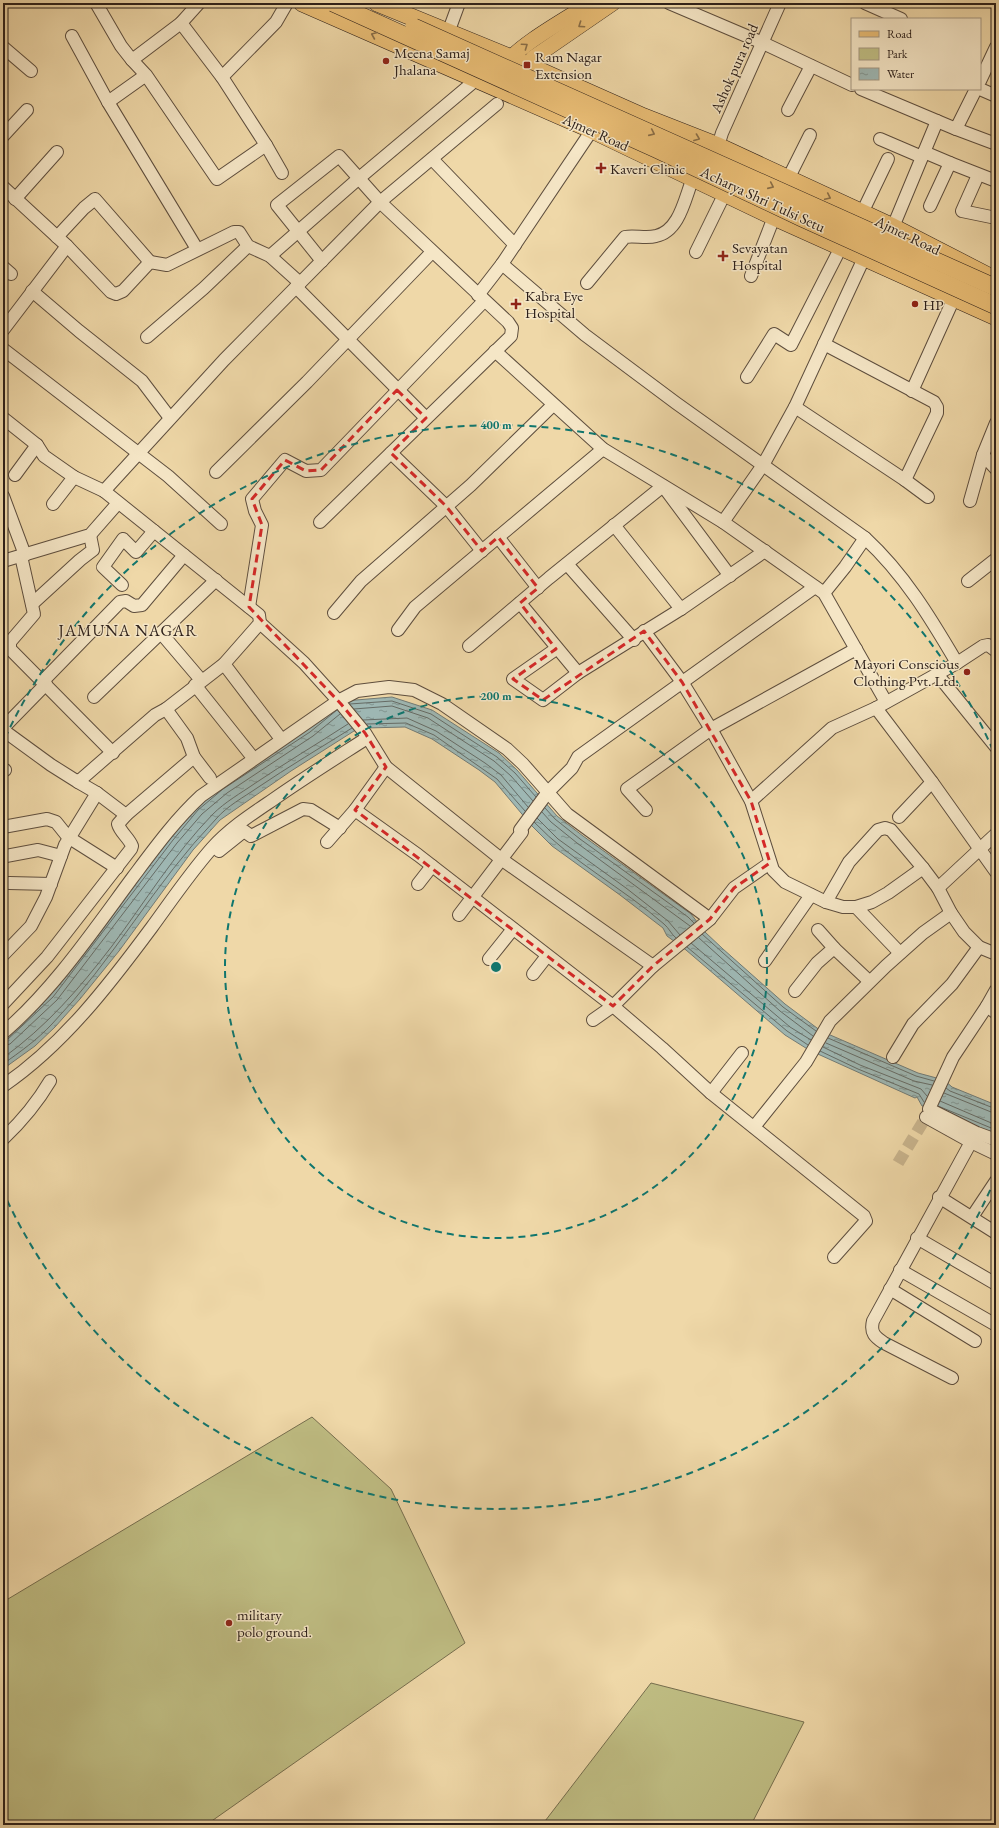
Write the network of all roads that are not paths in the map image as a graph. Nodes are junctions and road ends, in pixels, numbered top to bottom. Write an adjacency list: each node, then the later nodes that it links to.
1 (96, 3): 23 (street)
2 (199, 3): 15 (street)
3 (287, 3): 28 (street)
4 (302, 3): 30 (highway, Ajmer Road, one-way to 4)
5 (333, 3): 90 (highway, Acharya Shri Tulsi Setu, bridge)
6 (361, 3): 86 (highway, Acharya Shri Tulsi Setu, one-way to 86, bridge)
7 (378, 3): 16 (highway, Ajmer Road)
8 (459, 3): 16 (street)
9 (591, 3): 21 (main road, one-way to 9)
10 (613, 3): 24 (main road, one-way to 24)
11 (669, 3): 18 (street)
12 (780, 3): 18 (street, Ashok pura road)
13 (865, 3): 14 (street)
14 (899, 18)
15 (181, 23): 23 (street); 28 (street)
16 (448, 32): 21 (highway, Ajmer Road)
17 (72, 36): 37 (street)
18 (763, 43): 25 (street); 48 (street, Ashok pura road)
19 (3, 47): 26 (street)
20 (996, 47): 22 (street)
21 (509, 57): 24 (highway, Ajmer Road); 30 (main road)
22 (989, 59): 29 (street)
23 (132, 60): 27 (street)
24 (527, 65): 36 (main road); 48 (highway, Ajmer Road, one-way to 48)
25 (811, 66): 31 (street); 39 (street)
26 (31, 71)
27 (146, 75): 37 (street); 47 (street)
28 (222, 78): 47 (street)
29 (981, 79)
30 (484, 82): 36 (highway, Ajmer Road); 57 (street)
31 (851, 85)
32 (981, 89): 35 (street)
33 (863, 90): 40 (street)
34 (976, 90): 42 (street)
35 (996, 96)
36 (503, 99): 41 (highway, Ajmer Road); 51 (street)
37 (108, 102): 75 (street)
38 (27, 110): 44 (street)
39 (788, 110)
40 (937, 121): 42 (street); 50 (street)
41 (592, 130): 56 (highway, Ajmer Road); 71 (street)
42 (956, 130): 46 (street)
43 (810, 135): 58 (street)
44 (3, 136)
45 (880, 139): 50 (street)
46 (996, 144)
47 (266, 146): 54 (street)
48 (718, 146): 58 (highway, Ajmer Road)
49 (57, 152): 62 (street)
50 (923, 155): 53 (street); 68 (street)
51 (432, 159): 63 (street); 71 (street)
52 (888, 159): 65 (street)
53 (950, 163): 55 (street); 64 (street)
54 (282, 173)
55 (978, 175): 59 (street); 67 (street)
56 (693, 178): 61 (highway, Ajmer Road); 84 (street)
57 (358, 179): 63 (street); 69 (street); 69 (street)
58 (788, 179): 65 (highway, Ajmer Road, one-way to 65)
59 (996, 181)
60 (3, 188): 62 (street)
61 (725, 193): 66 (highway, Ajmer Road); 77 (street)
62 (15, 199): 70 (street)
63 (380, 202): 76 (street); 80 (street)
64 (930, 206)
65 (862, 213): 68 (highway, Ajmer Road)
66 (774, 217): 74 (highway, Ajmer Road); 83 (street)
67 (996, 218)
68 (893, 227): 86 (highway, Ajmer Road)
69 (298, 231): 78 (street); 80 (street)
70 (57, 236): 72 (street); 81 (street)
71 (515, 245): 82 (street)
72 (67, 246): 81 (street); 87 (street)
73 (248, 246): 75 (street); 78 (street); 93 (street)
74 (841, 247): 79 (highway, Ajmer Road); 98 (street)
75 (197, 249): 81 (street)
76 (432, 252): 88 (street); 94 (street)
77 (696, 252)
78 (270, 256): 85 (street)
79 (864, 258): 89 (highway, Ajmer Road); 95 (street)
80 (322, 261): 85 (street)
81 (150, 262)
82 (502, 264): 88 (street); 112 (street)
83 (751, 276)
84 (587, 283)
85 (298, 285): 94 (street); 104 (street)
86 (994, 285)
87 (32, 291): 92 (street); 104 (street)
88 (481, 298): 97 (street); 99 (street)
89 (954, 298): 91 (highway, Ajmer Road); 100 (street)
90 (996, 306)
91 (996, 317)
92 (3, 330)
93 (147, 337)
94 (348, 340): 99 (street); 114 (street)
95 (824, 344): 100 (street); 102 (street)
96 (3, 349): 109 (street)
97 (495, 351): 101 (street); 105 (street)
98 (747, 377)
99 (397, 390): 105 (street); 149 (street)
100 (912, 391): 117 (street)
101 (553, 405): 108 (street); 125 (street)
102 (795, 407): 112 (street); 117 (street)
103 (3, 418): 107 (street)
104 (170, 418): 109 (street)
105 (426, 418): 110 (street)
106 (996, 423): 111 (street)
107 (37, 446): 115 (street); 116 (street)
108 (603, 449): 118 (street); 132 (street)
109 (138, 453): 119 (street); 128 (street)
110 (391, 453): 125 (street); 126 (street)
111 (982, 455): 113 (street); 122 (street)
112 (763, 465): 127 (street); 133 (street)
113 (996, 469)
114 (216, 472)
115 (16, 475)
116 (74, 477): 119 (street); 124 (street)
117 (905, 480): 121 (street)
118 (663, 486): 127 (street); 129 (street); 141 (street)
119 (104, 491): 123 (street)
120 (3, 496): 136 (street)
121 (928, 497)
122 (970, 500)
123 (118, 502): 130 (street); 131 (street)
124 (53, 504)
125 (446, 506): 134 (street); 151 (street)
126 (320, 522)
127 (723, 522): 135 (street)
128 (221, 524)
129 (614, 525): 140 (street); 150 (street)
130 (154, 531): 137 (street); 144 (street)
131 (90, 535): 136 (street); 148 (street)
132 (498, 537): 134 (street); 145 (street)
133 (865, 538): 146 (street); 162 (street)
134 (482, 551): 153 (street)
135 (765, 551): 141 (street); 146 (street)
136 (22, 555): 139 (street); 148 (street)
137 (184, 555): 142 (street); 167 (street)
138 (996, 559): 143 (street)
139 (3, 561)
140 (567, 564): 145 (street); 156 (street)
141 (730, 576): 150 (street)
142 (216, 580): 149 (street); 155 (street)
143 (968, 581)
144 (122, 585)
145 (538, 588): 147 (street)
146 (820, 590): 160 (street); 166 (street)
147 (520, 603): 157 (street); 159 (street)
148 (32, 604): 158 (street)
149 (249, 607): 152 (street)
150 (681, 610): 154 (street)
151 (334, 613)
152 (260, 623): 163 (street); 170 (street)
153 (398, 630)
154 (644, 631): 156 (street); 166 (street)
155 (161, 633): 168 (street); 169 (street)
156 (634, 640): 164 (street)
157 (469, 646)
158 (6, 648): 167 (street)
159 (556, 649): 164 (street); 164 (street)
160 (856, 649): 171 (street); 173 (street)
161 (996, 651): 162 (street)
162 (957, 663): 165 (street)
163 (224, 664): 168 (street); 175 (street)
164 (578, 674)
165 (937, 674): 171 (street); 177 (street)
166 (682, 682): 173 (street); 185 (street)
167 (45, 683): 174 (street); 178 (street)
168 (198, 683): 172 (street); 179 (street)
169 (94, 697)
170 (339, 703): 176 (street); 185 (street); 237 (street)
171 (881, 705): 184 (street); 187 (street)
172 (166, 709): 178 (street); 180 (street)
173 (711, 730): 187 (street); 189 (street)
174 (5, 734): 183 (street)
175 (278, 735)
176 (366, 735): 181 (street); 241 (street)
177 (996, 747)
178 (113, 753): 183 (street)
179 (250, 754)
180 (194, 757): 182 (street); 190 (street)
181 (386, 767): 188 (street); 201 (street)
182 (210, 778)
183 (78, 782): 186 (street)
184 (932, 782): 191 (street); 197 (street)
185 (548, 792): 201 (street); 217 (street)
186 (97, 793): 190 (street); 195 (street)
187 (751, 801): 202 (street)
188 (355, 810): 193 (street); 203 (street)
189 (646, 810)
190 (126, 815): 204 (street)
191 (899, 817)
192 (3, 827): 195 (street)
193 (340, 828): 196 (street); 198 (street)
194 (996, 834): 197 (street)
195 (68, 837): 200 (street); 204 (street)
196 (327, 842)
197 (980, 850): 206 (street); 210 (street)
198 (218, 851)
199 (6, 856): 200 (street)
200 (61, 856): 208 (street)
201 (501, 860): 212 (street); 228 (street)
202 (770, 863): 211 (street); 217 (street)
203 (432, 866): 209 (street); 212 (street)
204 (117, 868): 233 (street)
205 (923, 868): 210 (street); 213 (street); 214 (street)
206 (996, 872)
207 (9, 883): 208 (street)
208 (51, 884): 224 (street)
209 (418, 884)
210 (938, 888): 215 (street)
211 (811, 895): 213 (street); 227 (street)
212 (472, 897): 216 (street); 218 (street)
213 (826, 902): 214 (street)
214 (856, 907): 222 (street)
215 (950, 913): 220 (street); 222 (street)
216 (459, 915)
217 (710, 919): 228 (street)
218 (513, 929): 225 (street); 226 (street)
219 (818, 930): 221 (street)
220 (979, 947): 223 (street); 239 (street)
221 (834, 948): 230 (street); 232 (street)
222 (900, 954): 230 (street)
223 (996, 954)
224 (3, 955)
225 (548, 956): 229 (street); 234 (street)
226 (490, 959)
227 (765, 961)
228 (653, 966): 234 (street)
229 (533, 974)
230 (869, 981): 243 (street)
231 (996, 990): 235 (street)
232 (795, 991)
233 (5, 1000)
234 (613, 1006): 236 (street); 242 (street)
235 (991, 1009): 244 (street)
236 (594, 1020)
237 (3, 1033)
238 (742, 1053): 242 (street)
239 (893, 1057)
240 (50, 1081): 245 (street)
241 (3, 1086)
242 (712, 1093): 243 (street)
243 (754, 1127): 253 (street)
244 (974, 1138): 246 (street); 247 (street); 249 (street)
245 (3, 1139)
246 (996, 1140)
247 (996, 1154)
248 (996, 1181): 250 (street)
249 (939, 1197): 250 (street); 252 (street)
250 (972, 1217): 251 (street)
251 (996, 1232)
252 (917, 1238): 254 (street); 255 (street)
253 (834, 1257)
254 (900, 1270): 256 (street); 257 (street)
255 (996, 1284)
256 (890, 1289): 258 (street); 259 (street)
257 (996, 1325)
258 (975, 1341)
259 (952, 1378)

